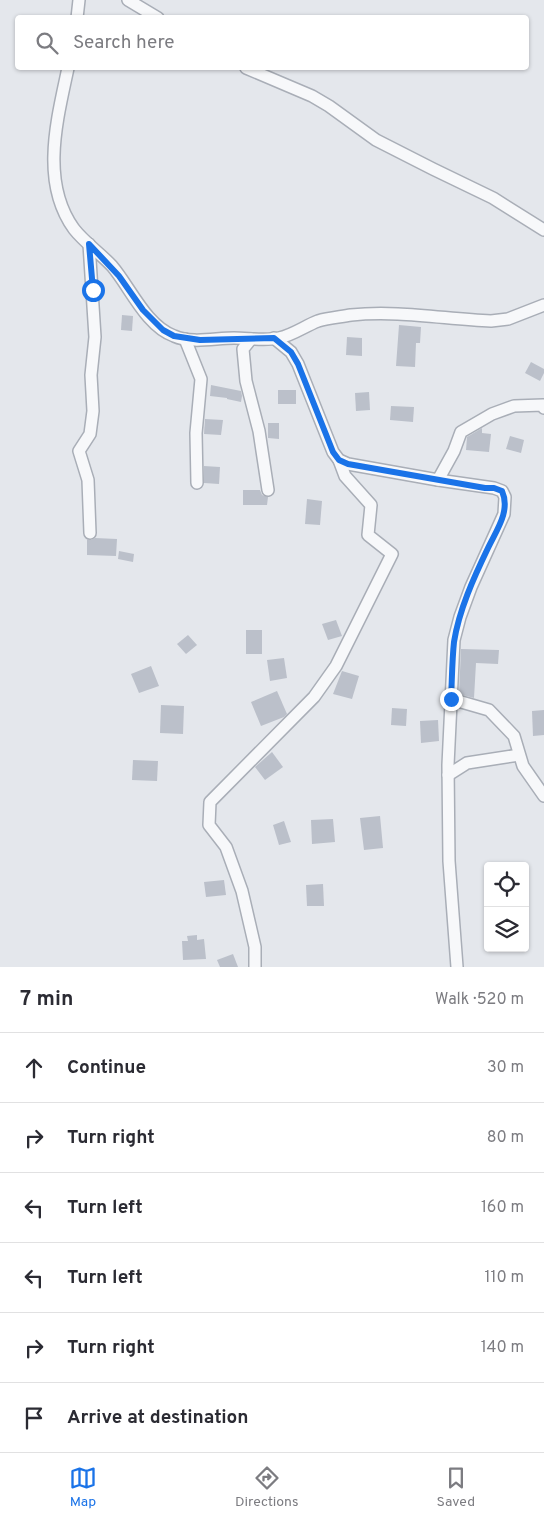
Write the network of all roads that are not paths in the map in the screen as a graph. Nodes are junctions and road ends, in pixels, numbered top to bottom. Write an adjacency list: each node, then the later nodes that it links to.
1 (79, 0): 3 (street)
2 (128, 0): 4 (street)
3 (78, 15)
4 (153, 15)
5 (68, 70): 8 (street)
6 (251, 70): 7 (street)
7 (544, 230)
8 (89, 244): 11 (street); 18 (street)
9 (544, 304): 10 (street)
10 (274, 338): 12 (street); 14 (street)
11 (185, 339): 12 (street); 16 (street)
12 (251, 339): 17 (street)
13 (544, 408): 15 (street)
14 (339, 460): 15 (street); 23 (street)
15 (438, 480): 19 (street)
16 (197, 483)
17 (268, 490)
18 (90, 533)
19 (451, 699): 20 (street); 21 (street)
20 (519, 754): 21 (street); 22 (street)
21 (448, 775): 24 (street)
22 (544, 796)
23 (255, 967)
24 (457, 967)

